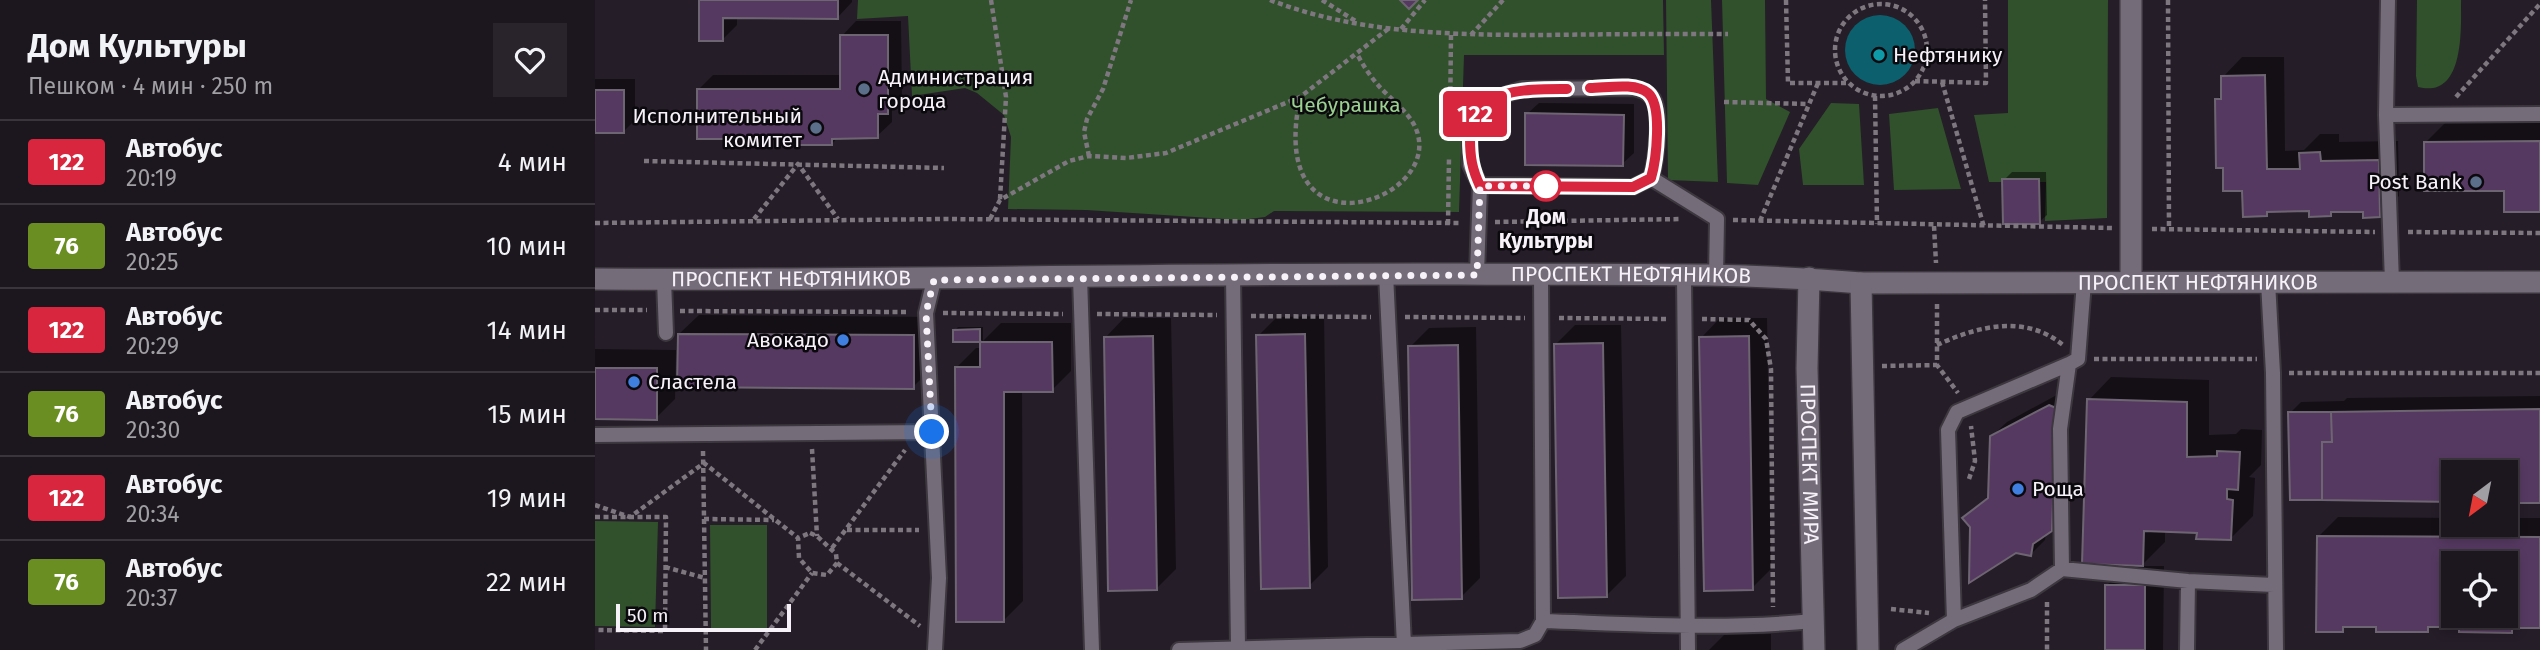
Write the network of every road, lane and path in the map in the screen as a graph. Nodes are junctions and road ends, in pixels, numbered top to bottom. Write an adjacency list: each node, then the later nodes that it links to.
1 (991, 0): 39 (path)
2 (1131, 0): 33 (path)
3 (1270, 0): 16 (path)
4 (1322, 0): 15 (path)
5 (1337, 0): 15 (path)
6 (1425, 0): 18 (path)
7 (1503, 0): 20 (path)
8 (1786, 0): 24 (path)
9 (1985, 0): 23 (path)
10 (2131, 0): 64 (main road)
11 (2168, 0): 50 (path)
12 (2388, 0): 32 (lane)
13 (1877, 2): 22 (path); 25 (path)
14 (2540, 4): 30 (path)
15 (1335, 6): 16 (path)
16 (1360, 24): 17 (path)
17 (1389, 28): 18 (path); 21 (path)
18 (1400, 30): 20 (path)
19 (1728, 34): 20 (path)
20 (1471, 35)
21 (1357, 54): 27 (path); 27 (path)
22 (1915, 81): 23 (path); 26 (path)
23 (1942, 82): 49 (path)
24 (1818, 83): 25 (path); 29 (path)
25 (1848, 83): 26 (path)
26 (1875, 96): 48 (path)
27 (1300, 97): 33 (path)
28 (1724, 102): 29 (path)
29 (1808, 104): 45 (path)
30 (2440, 114): 31 (lane); 32 (lane)
31 (2540, 114)
32 (2386, 115): 66 (lane)
33 (1089, 156): 39 (path)
34 (644, 161): 35 (path)
35 (798, 164): 36 (path); 40 (path); 43 (path)
36 (944, 168)
37 (1651, 178): 38 (lane); 38 (lane); 42 (lane)
38 (1480, 186): 46 (lane)
39 (1000, 200): 41 (path)
40 (838, 219): 41 (path); 43 (path)
41 (990, 219): 46 (path)
42 (1717, 219): 44 (path); 46 (path); 57 (lane)
43 (753, 220): 47 (path)
44 (1748, 221)
45 (1760, 221)
46 (1479, 222): 54 (lane)
47 (595, 223)
48 (1877, 224)
49 (1984, 227)
50 (2168, 229)
51 (1386, 274): 53 (main road, ПРОСПЕКТ НЕФТЯНИКОВ); 54 (main road, ПРОСПЕКТ НЕФТЯНИКОВ); 73 (lane)
52 (1541, 274): 54 (main road, ПРОСПЕКТ НЕФТЯНИКОВ); 56 (main road, ПРОСПЕКТ НЕФТЯНИКОВ); 74 (lane)
53 (1233, 275): 55 (main road, ПРОСПЕКТ НЕФТЯНИКОВ); 72 (lane)
54 (1477, 275)
55 (1080, 276): 61 (main road, ПРОСПЕКТ НЕФТЯНИКОВ); 71 (lane)
56 (1684, 277): 57 (main road, ПРОСПЕКТ НЕФТЯНИКОВ); 75 (lane)
57 (1716, 277): 58 (main road, ПРОСПЕКТ НЕФТЯНИКОВ)
58 (1809, 278): 62 (main road, ПРОСПЕКТ НЕФТЯНИКОВ); 108 (main road, ПРОСПЕКТ МИРА)
59 (595, 279): 60 (main road, ПРОСПЕКТ НЕФТЯНИКОВ)
60 (664, 280): 61 (main road, ПРОСПЕКТ НЕФТЯНИКОВ); 69 (lane)
61 (934, 280): 70 (lane)
62 (1861, 282): 63 (main road, ПРОСПЕКТ НЕФТЯНИКОВ); 121 (main road)
63 (2084, 282): 64 (main road, ПРОСПЕКТ НЕФТЯНИКОВ); 78 (lane)
64 (2131, 282): 65 (main road, ПРОСПЕКТ НЕФТЯНИКОВ)
65 (2268, 282): 66 (main road, ПРОСПЕКТ НЕФТЯНИКОВ); 81 (lane)
66 (2392, 282): 67 (main road, ПРОСПЕКТ НЕФТЯНИКОВ)
67 (2540, 282)
68 (595, 310): 69 (path)
69 (665, 310): 70 (path); 76 (lane)
70 (926, 313): 71 (path); 83 (lane)
71 (1081, 314): 72 (path); 117 (lane)
72 (1232, 316): 73 (path); 114 (lane)
73 (1387, 317): 74 (path); 113 (lane)
74 (1541, 318): 75 (path); 107 (lane)
75 (1686, 319): 109 (lane); 110 (path)
76 (666, 333)
77 (1937, 345): 78 (path)
78 (2073, 361): 81 (path); 100 (lane); 106 (lane)
79 (1937, 365): 80 (path)
80 (1881, 366)
81 (2272, 366): 82 (path); 105 (lane)
82 (2540, 373)
83 (925, 432): 84 (lane); 93 (path); 94 (lane)
84 (811, 433): 85 (lane); 95 (path)
85 (703, 434): 86 (lane); 87 (path)
86 (595, 435)
87 (703, 463): 90 (path); 91 (path); 92 (path)
88 (595, 505): 90 (path)
89 (595, 517): 90 (path)
90 (630, 517): 99 (path)
91 (704, 519): 92 (path); 102 (path)
92 (775, 520): 96 (path)
93 (846, 530): 94 (path); 97 (path)
94 (937, 530): 112 (lane)
95 (817, 536): 96 (path); 97 (path)
96 (798, 538): 101 (path)
97 (832, 548): 98 (path)
98 (837, 563): 101 (path); 112 (path)
99 (666, 567): 102 (path); 111 (path)
100 (2061, 569): 103 (lane); 104 (lane)
101 (812, 573): 116 (path)
102 (705, 578): 115 (path)
103 (2047, 581): 106 (lane); 123 (path)
104 (2188, 581): 105 (lane); 124 (lane)
105 (2274, 585): 125 (lane)
106 (1954, 620): 122 (lane)
107 (1543, 621): 109 (lane); 113 (lane)
108 (1814, 621): 110 (lane); 120 (main road, ПРОСПЕКТ МИРА)
109 (1688, 625): 110 (lane); 119 (lane)
110 (1774, 625)
111 (595, 630)
112 (936, 644)
113 (1404, 645): 114 (lane)
114 (1238, 648): 118 (lane)
115 (706, 650)
116 (755, 650)
117 (1092, 650)
118 (1178, 650)
119 (1688, 650)
120 (1814, 650)
121 (1868, 650)
122 (1903, 650)
123 (2047, 650)
124 (2187, 650)
125 (2276, 650)

